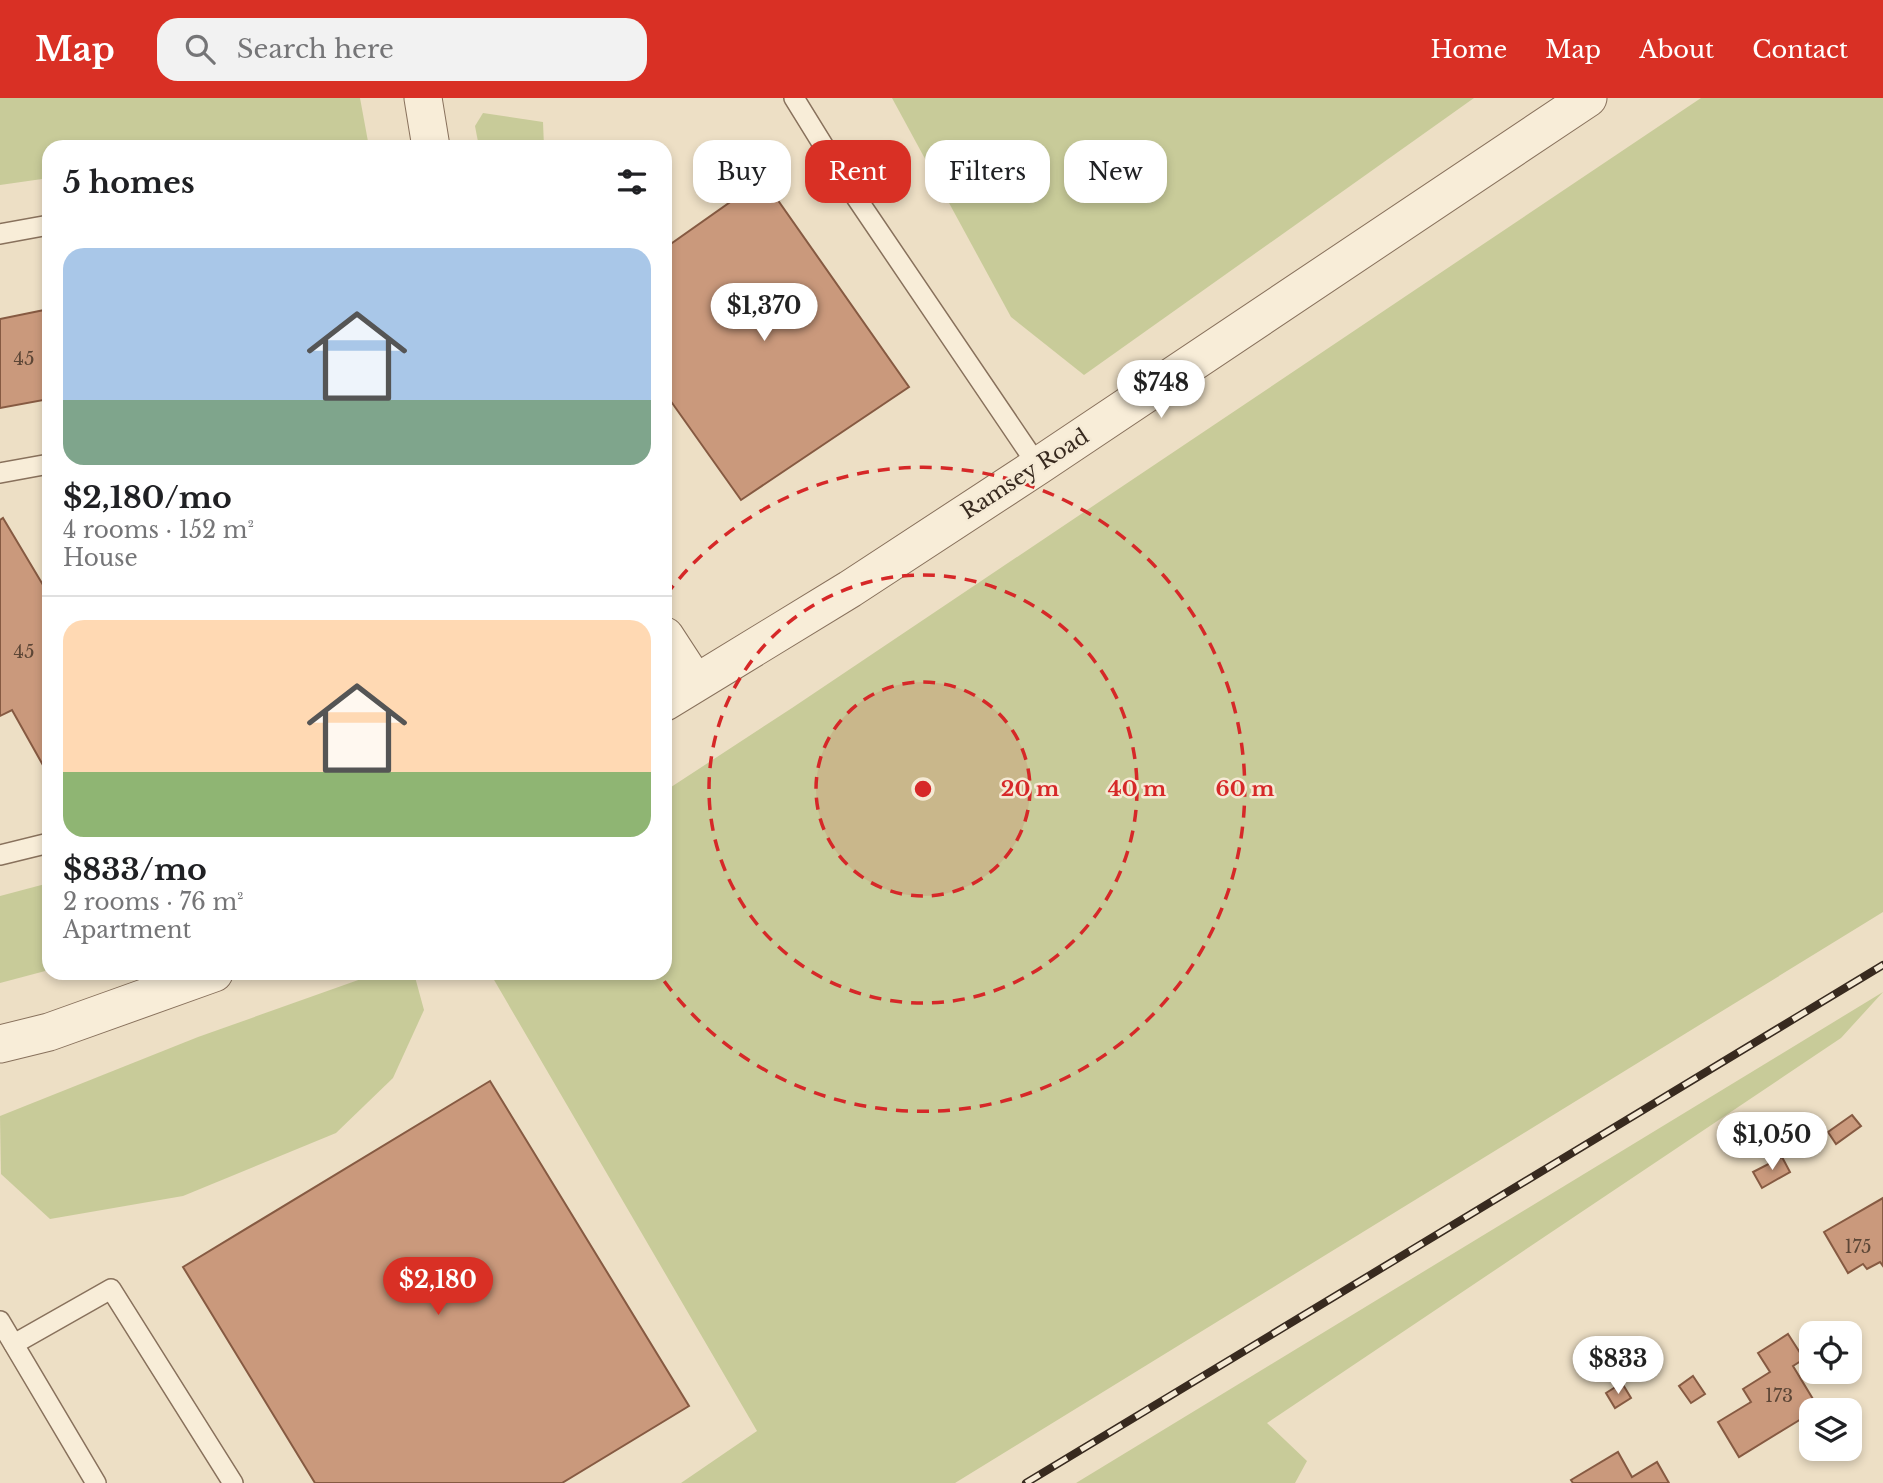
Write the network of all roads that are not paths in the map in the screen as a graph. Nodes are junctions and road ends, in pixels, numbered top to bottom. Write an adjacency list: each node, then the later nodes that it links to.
1 (423, 98): 4 (street)
2 (794, 98): 8 (lane)
3 (1588, 98): 8 (street, Ramsey Road)
4 (429, 140)
5 (42, 226): 6 (lane)
6 (0, 233)
7 (42, 465): 9 (lane)
8 (1038, 466): 11 (street, Ramsey Road)
9 (0, 473)
10 (672, 647): 11 (street)
11 (695, 682): 12 (street, Ramsey Road)
12 (672, 697)
13 (42, 845): 14 (lane)
14 (0, 855)
15 (194, 980): 16 (street)
16 (0, 1044)
17 (0, 1321): 18 (lane)
18 (14, 1344): 19 (lane); 20 (lane)
19 (96, 1483)
20 (233, 1483)

